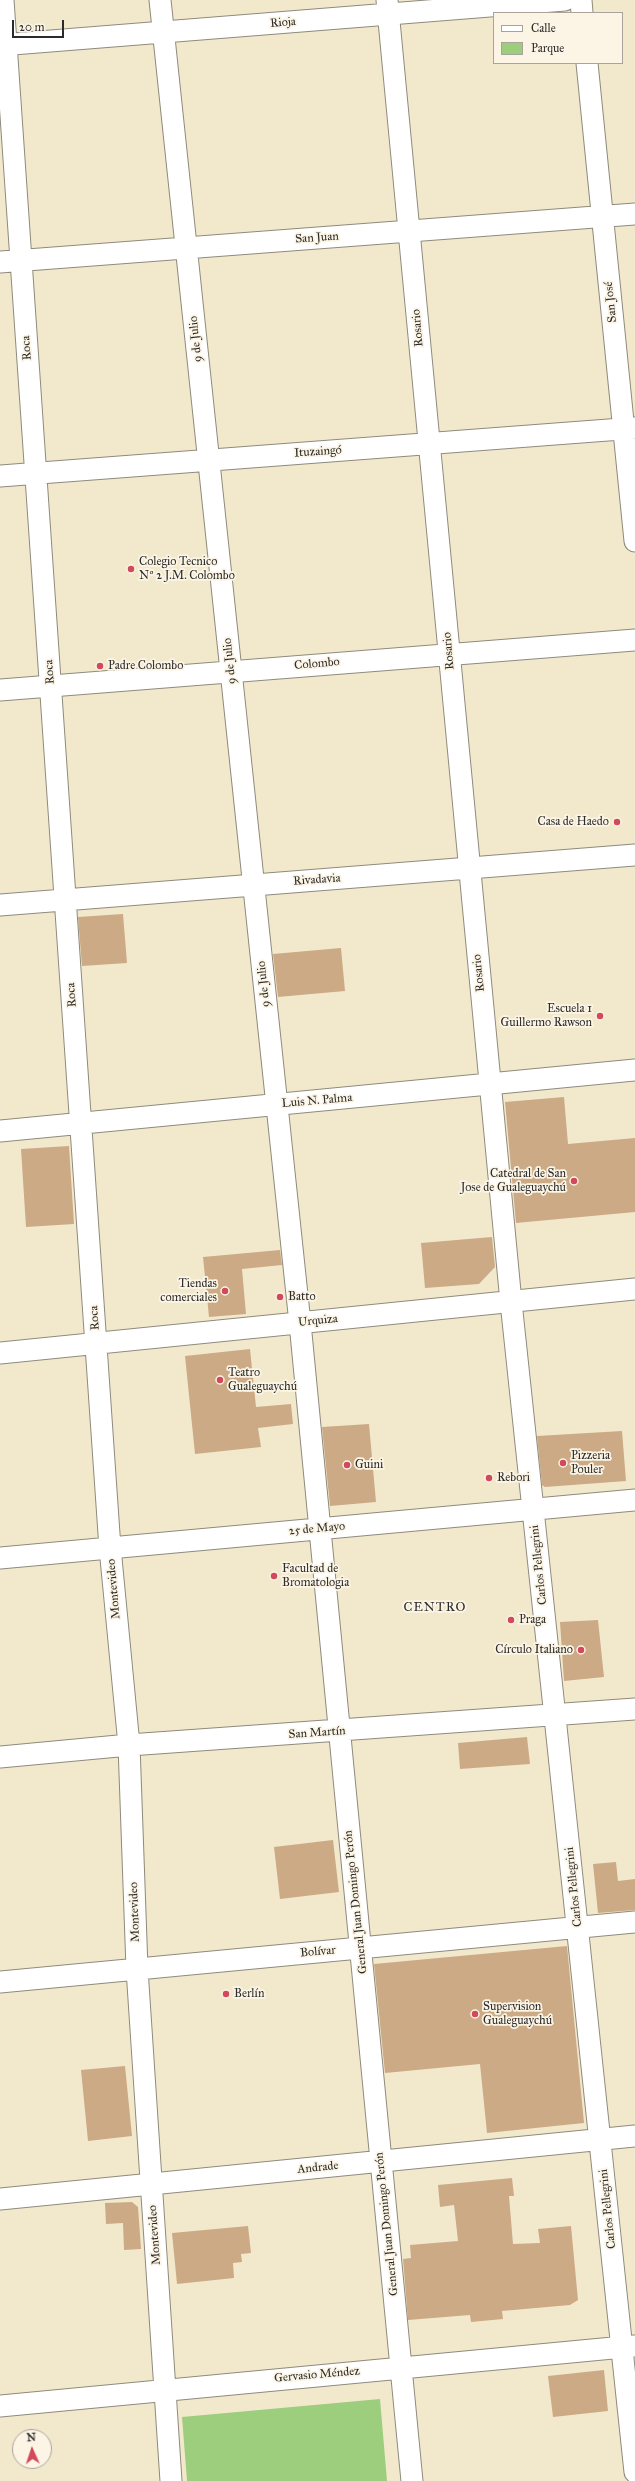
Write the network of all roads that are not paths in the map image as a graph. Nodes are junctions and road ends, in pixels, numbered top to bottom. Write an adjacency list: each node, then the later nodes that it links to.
1 (2, 0): 8 (street, Roca)
2 (160, 0): 7 (street, 9 de Julio)
3 (565, 0): 5 (street, Rioja)
4 (581, 0): 6 (street)
5 (387, 7): 7 (street, Rioja); 12 (street, Rosario)
6 (582, 12)
7 (163, 32): 8 (street, Rioja); 13 (street, 9 de Julio)
8 (3, 45): 14 (street, Roca)
9 (587, 64): 11 (street, San José)
10 (635, 214): 11 (street, San Juan)
11 (603, 217): 12 (street, San Juan); 16 (street, San José)
12 (409, 231): 13 (street, San Juan); 17 (street, Rosario)
13 (186, 248): 14 (street, San Juan); 18 (street, 9 de Julio)
14 (20, 261): 15 (street, San Juan); 19 (street, Roca)
15 (0, 262)
16 (629, 428): 17 (street, Ituzaingó); 21 (street, San José)
17 (429, 444): 18 (street, Ituzaingó); 23 (street, Rosario)
18 (208, 460): 19 (street, Ituzaingó); 24 (street, 9 de Julio)
19 (36, 473): 20 (street, Ituzaingó); 25 (street, Roca)
20 (0, 476)
21 (635, 541)
22 (635, 640): 23 (street, Colombo)
23 (449, 653): 24 (street, Colombo); 28 (street, Rosario)
24 (231, 672): 25 (street, Colombo); 29 (street, 9 de Julio)
25 (50, 685): 26 (street, Colombo); 30 (street, Roca)
26 (0, 690)
27 (635, 855): 28 (street, Rivadavia)
28 (469, 868): 29 (street, Rivadavia); 33 (street, Rosario)
29 (254, 885): 30 (street, Rivadavia); 34 (street, 9 de Julio)
30 (66, 900): 31 (street, Rivadavia); 35 (street, Roca)
31 (0, 905)
32 (635, 1070): 33 (street, Luis N. Palma)
33 (490, 1084): 34 (street, Luis N. Palma); 38 (street, Rosario)
34 (277, 1104): 35 (street, Luis N. Palma); 39 (street, 9 de Julio)
35 (82, 1123): 36 (street, Luis N. Palma); 40 (street, Roca)
36 (0, 1131)
37 (635, 1289): 38 (street, Urquiza)
38 (510, 1302): 39 (street, Urquiza); 43 (street, Carlos Pellegrini)
39 (300, 1323): 40 (street, Urquiza); 44 (street, General Juan Domingo Perón)
40 (97, 1343): 41 (street, Urquiza); 45 (street, Montevideo)
41 (0, 1353)
42 (635, 1500): 43 (street, 25 de Mayo)
43 (533, 1509): 44 (street, 25 de Mayo); 48 (street, Carlos Pellegrini)
44 (320, 1528): 45 (street, 25 de Mayo); 49 (street, General Juan Domingo Perón)
45 (110, 1548): 46 (street, 25 de Mayo); 50 (street, Montevideo)
46 (0, 1558)
47 (635, 1709): 48 (street, San Martín)
48 (555, 1715): 49 (street, San Martín); 53 (street, Carlos Pellegrini)
49 (339, 1731): 50 (street, San Martín); 54 (street, General Juan Domingo Perón)
50 (129, 1745): 51 (street, San Martín); 55 (street, Montevideo)
51 (0, 1757)
52 (635, 1922): 53 (street, Bolívar)
53 (578, 1927): 54 (street, Bolívar); 58 (street, Carlos Pellegrini)
54 (360, 1948): 55 (street, Bolívar); 59 (street, General Juan Domingo Perón)
55 (137, 1969): 56 (street, Bolívar); 60 (street, Montevideo)
56 (0, 1982)
57 (635, 2136): 58 (street, Andrade)
58 (601, 2139): 59 (street, Andrade); 62 (street, Carlos Pellegrini)
59 (381, 2161): 60 (street, Andrade); 63 (street, General Juan Domingo Perón)
60 (152, 2184): 61 (street, Andrade); 64 (street, Montevideo)
61 (0, 2199)
62 (628, 2346): 63 (street, Gervasio Méndez); 66 (street, Carlos Pellegrini)
63 (401, 2367): 64 (street, Gervasio Méndez); 68 (street, General Juan Domingo Perón)
64 (166, 2389): 65 (street, Gervasio Méndez); 67 (street, Montevideo)
65 (0, 2406)
66 (635, 2472)
67 (171, 2481)
68 (412, 2481)

